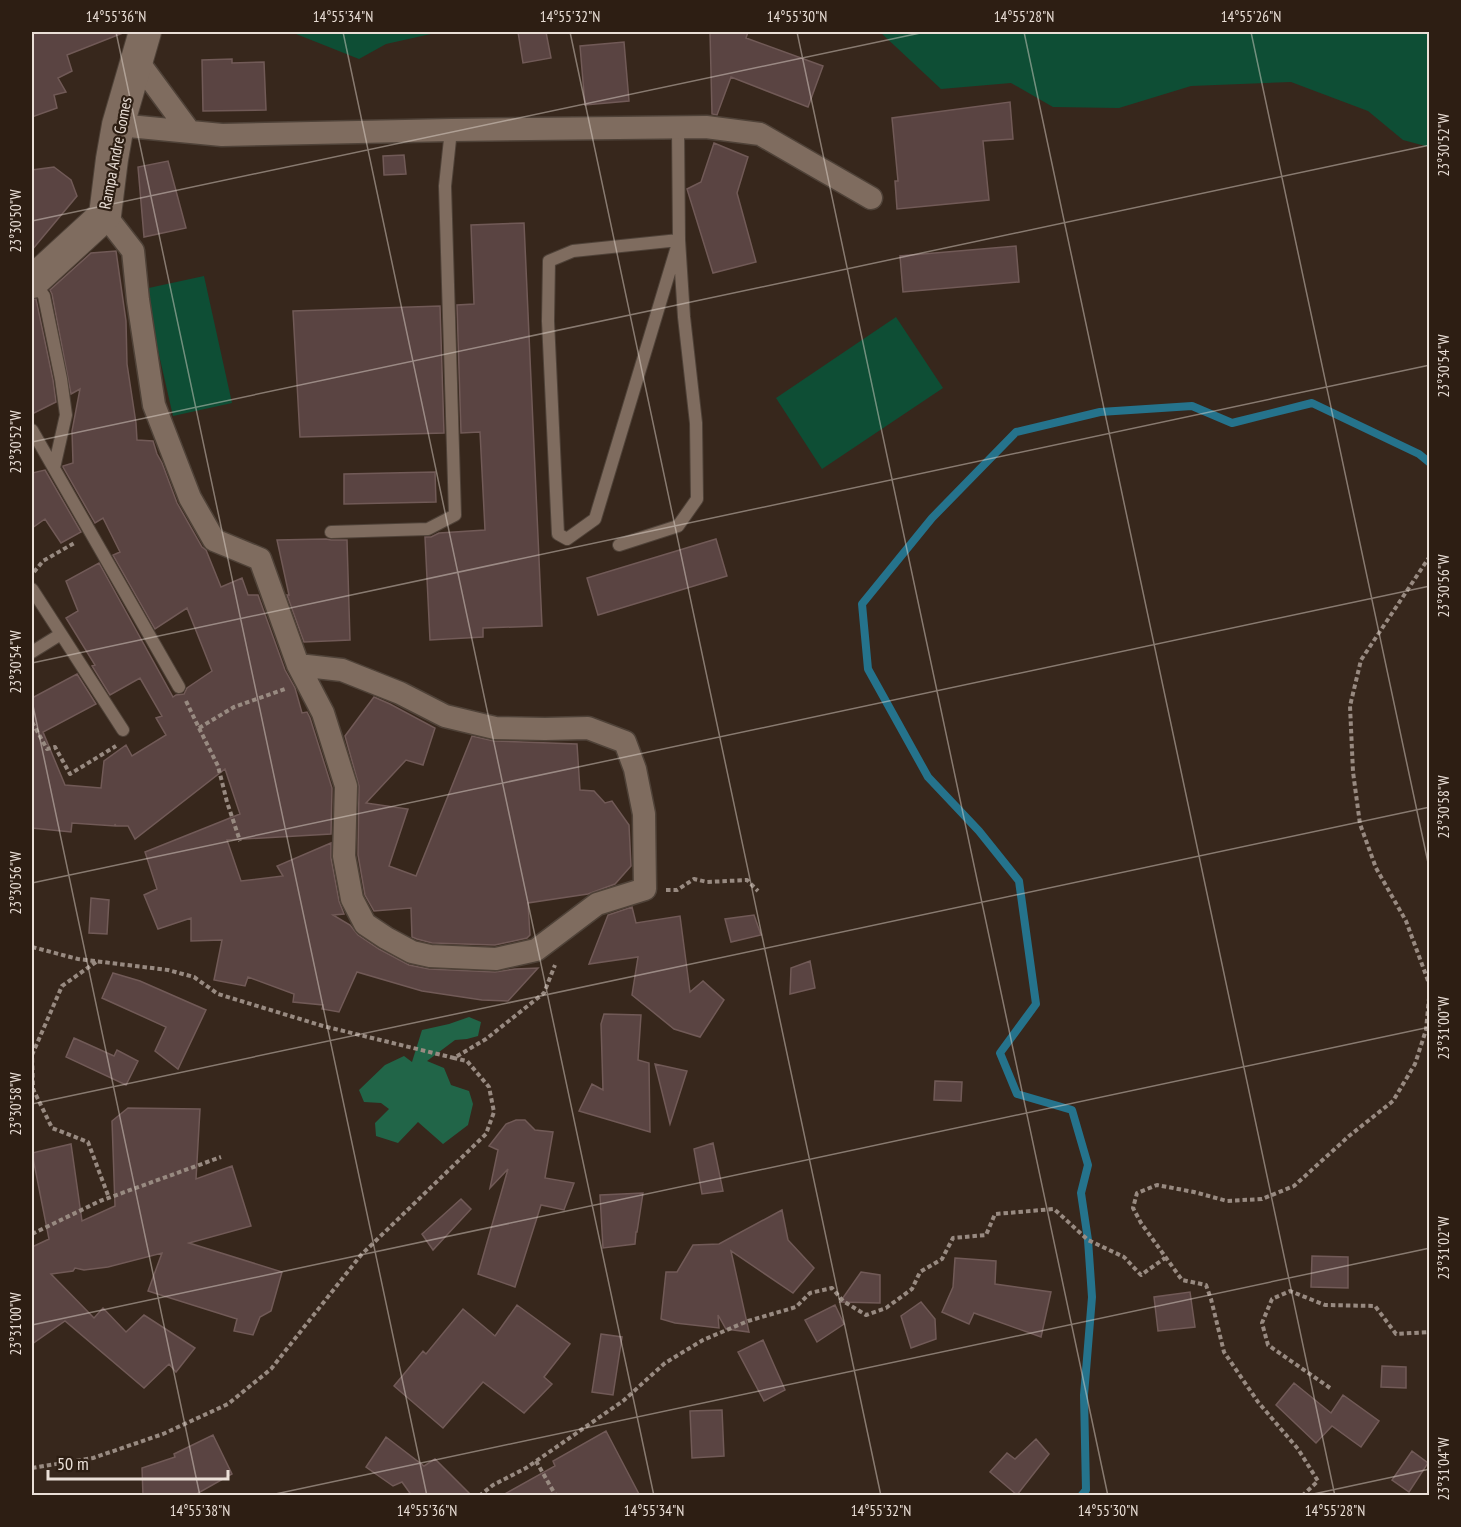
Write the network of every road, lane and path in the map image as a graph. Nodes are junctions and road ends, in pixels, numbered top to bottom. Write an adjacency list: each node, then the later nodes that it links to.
1 (140, 45): 2 (street, Rampa Andre Gomes); 5 (street)
2 (118, 125): 5 (street); 7 (street, Rampa Andre Gomes)
3 (678, 128): 4 (street); 6 (street); 8 (lane)
4 (451, 129): 5 (street); 12 (lane)
5 (189, 131)
6 (871, 198)
7 (105, 215): 9 (street, Rampa Andre Gomes); 20 (street)
8 (679, 240): 8 (lane); 14 (lane)
9 (33, 281): 11 (lane)
10 (32, 430): 11 (lane)
11 (54, 468): 13 (lane)
12 (332, 532)
13 (91, 534): 16 (path); 21 (lane)
14 (619, 545)
15 (1430, 556): 31 (path)
16 (32, 575)
17 (32, 589): 18 (lane)
18 (61, 634): 19 (lane); 24 (lane)
19 (32, 652)
20 (302, 673): 23 (path); 26 (street); 26 (street)
21 (179, 687): 23 (path)
22 (32, 722): 24 (path)
23 (199, 728): 25 (path)
24 (123, 730)
25 (240, 841)
26 (645, 889): 27 (path)
27 (758, 891)
28 (32, 947): 29 (path)
29 (96, 962): 33 (path); 35 (path)
30 (555, 964): 33 (path)
31 (1430, 987): 32 (path)
32 (1429, 999): 37 (path)
33 (454, 1058): 41 (path)
34 (221, 1157): 35 (path)
35 (109, 1198): 36 (path)
36 (32, 1234)
37 (1165, 1258): 40 (path); 44 (path)
38 (1430, 1332): 39 (path)
39 (1330, 1388)
40 (536, 1461): 42 (path); 43 (path)
41 (32, 1468)
42 (479, 1496)
43 (556, 1496)
44 (1302, 1496)

